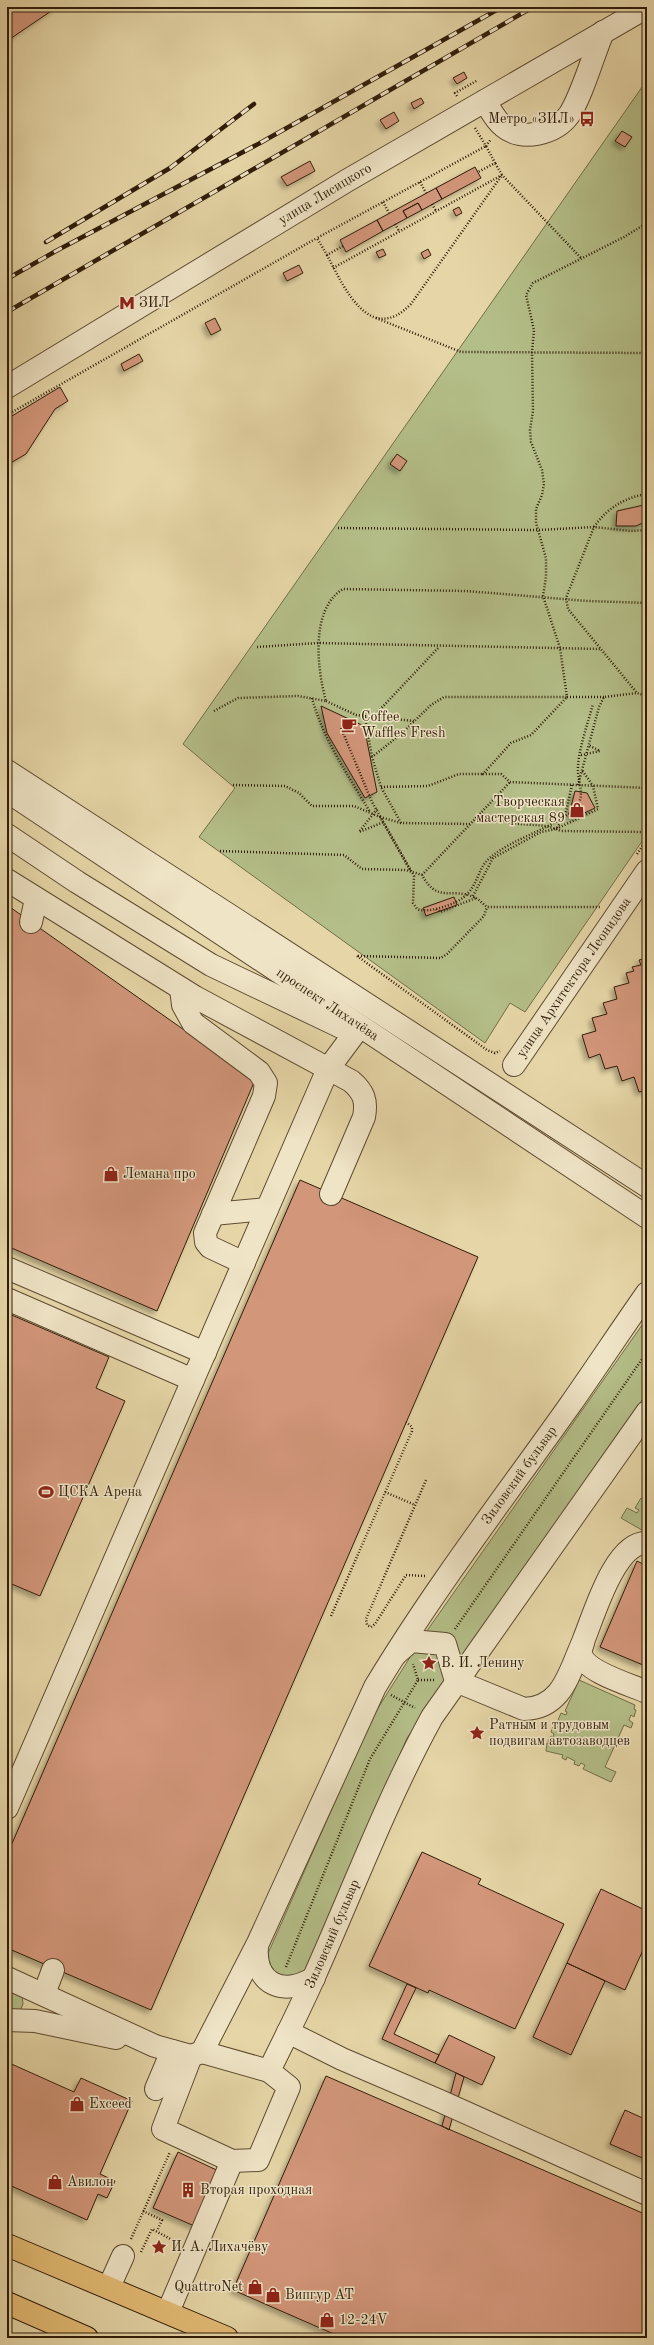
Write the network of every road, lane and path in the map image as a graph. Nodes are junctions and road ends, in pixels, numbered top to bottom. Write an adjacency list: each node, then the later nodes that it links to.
1 (646, 7): 2 (street, улица Лисицкого)
2 (603, 32): 3 (street, улица Лисицкого); 3 (street)
3 (485, 101): 24 (street, улица Лисицкого)
4 (495, 163): 5 (path); 6 (path); 7 (path)
5 (478, 172)
6 (502, 175): 11 (path); 19 (path); 21 (path)
7 (420, 182): 8 (path); 9 (path)
8 (426, 193)
9 (383, 202): 12 (path); 16 (path)
10 (432, 204): 11 (path)
11 (436, 211): 15 (path)
12 (389, 214)
13 (647, 223): 19 (path)
14 (396, 224): 15 (path)
15 (399, 232): 20 (path)
16 (317, 238): 18 (path); 25 (path)
17 (343, 246): 18 (path)
18 (326, 255): 20 (path)
19 (581, 258): 22 (path)
20 (333, 268): 21 (path)
21 (368, 314): 22 (path)
22 (532, 352): 23 (path); 29 (path)
23 (647, 353)
24 (7, 386)
25 (7, 415)
26 (647, 494): 28 (path)
27 (338, 528): 29 (path)
28 (594, 528): 29 (path); 30 (path); 32 (path)
29 (539, 530): 31 (path)
30 (647, 530)
31 (543, 596): 32 (path); 34 (path); 37 (path)
32 (566, 598): 33 (path); 38 (path)
33 (647, 603)
34 (318, 643): 35 (path); 36 (path); 44 (path)
35 (257, 647)
36 (439, 647): 37 (path); 48 (path)
37 (560, 648): 38 (path); 41 (path)
38 (601, 649): 39 (path)
39 (637, 692): 40 (path); 42 (path)
40 (647, 696)
41 (567, 697): 42 (path); 49 (path); 56 (path)
42 (604, 697): 51 (path)
43 (312, 698): 44 (path); 46 (path); 66 (path)
44 (326, 701): 47 (path)
45 (593, 704): 52 (path, bridge)
46 (214, 711)
47 (364, 717): 48 (path); 53 (path)
48 (373, 717): 49 (path)
49 (414, 721): 53 (path)
50 (341, 728): 65 (path, bridge)
51 (588, 745): 52 (path); 54 (path)
52 (581, 755): 84 (path, bridge)
53 (372, 757): 62 (path)
54 (582, 770): 60 (path); 61 (path)
55 (7, 771): 89 (street, проспект Лихачёва)
56 (483, 774): 57 (path); 62 (path)
57 (510, 782): 59 (path); 67 (path)
58 (234, 785): 66 (path)
59 (572, 785): 60 (path); 72 (path)
60 (578, 785): 61 (path)
61 (593, 786): 63 (path); 72 (path)
62 (381, 787): 70 (path)
63 (647, 788)
64 (7, 791): 93 (street, проспект Лихачёва)
65 (377, 809): 69 (path, bridge); 69 (path)
66 (370, 812): 68 (path)
67 (480, 814): 71 (path); 72 (path)
68 (380, 817): 70 (path); 76 (path)
69 (384, 822): 84 (path, bridge)
70 (401, 823): 71 (path)
71 (470, 824): 77 (path)
72 (556, 829): 73 (path); 80 (path)
73 (647, 832)
74 (7, 835): 88 (street)
75 (220, 852): 76 (path)
76 (410, 871): 77 (path)
77 (422, 875): 80 (path)
78 (7, 880): 81 (street)
79 (643, 887): 87 (street, улица Архитектора Леонидова)
80 (475, 897): 82 (path); 84 (path)
81 (36, 899): 85 (street); 86 (street)
82 (487, 907): 83 (path); 87 (path)
83 (601, 907)
84 (436, 909)
85 (31, 922)
86 (181, 989): 88 (street); 92 (street)
87 (509, 1056)
88 (328, 1069): 90 (street); 91 (street)
89 (647, 1186)
90 (331, 1194)
91 (267, 1209): 92 (street); 94 (street)
92 (213, 1214): 94 (street)
93 (647, 1217)
94 (244, 1263): 98 (street)
95 (7, 1268): 98 (street)
96 (647, 1293): 109 (street, Зиловский бульвар)
97 (7, 1299): 99 (street)
98 (205, 1353): 99 (street)
99 (193, 1380): 114 (street)
100 (647, 1412): 110 (street, Зиловский бульвар)
101 (406, 1422): 103 (path)
102 (426, 1480): 104 (path)
103 (385, 1492): 104 (path); 107 (path)
104 (415, 1505): 106 (path)
105 (647, 1543): 108 (street)
106 (425, 1576)
107 (331, 1616)
108 (584, 1639): 110 (street); 112 (street)
109 (392, 1658): 110 (street, Зиловский бульвар); 111 (street, Зиловский бульвар)
110 (456, 1681): 113 (street, Зиловский бульвар)
111 (375, 1687): 113 (path); 117 (street, Зиловский бульвар)
112 (647, 1692)
113 (432, 1717): 120 (street, Зиловский бульвар)
114 (30, 1757): 115 (street); 116 (street)
115 (7, 1762)
116 (7, 1808)
117 (257, 1946): 120 (street); 124 (street, Зиловский бульвар)
118 (53, 1970): 121 (street)
119 (7, 1978): 121 (street)
120 (314, 1978): 123 (street, Зиловский бульвар)
121 (40, 1992): 122 (street); 124 (street)
122 (15, 2020): 124 (street)
123 (288, 2032): 125 (street, Зиловский бульвар); 129 (street)
124 (180, 2051): 125 (street); 126 (street); 127 (street, Зиловский бульвар)
125 (269, 2071): 128 (street)
126 (156, 2089)
127 (170, 2132): 128 (street); 130 (path)
128 (232, 2161): 137 (street)
129 (647, 2194)
130 (143, 2212): 131 (path); 134 (path)
131 (157, 2231): 133 (path); 134 (path)
132 (7, 2245): 135 (main road)
133 (174, 2247)
134 (132, 2255): 135 (street)
135 (109, 2287): 137 (main road)
136 (7, 2303): 138 (main road)
137 (168, 2312): 139 (main road)
138 (87, 2338)
139 (227, 2338)

